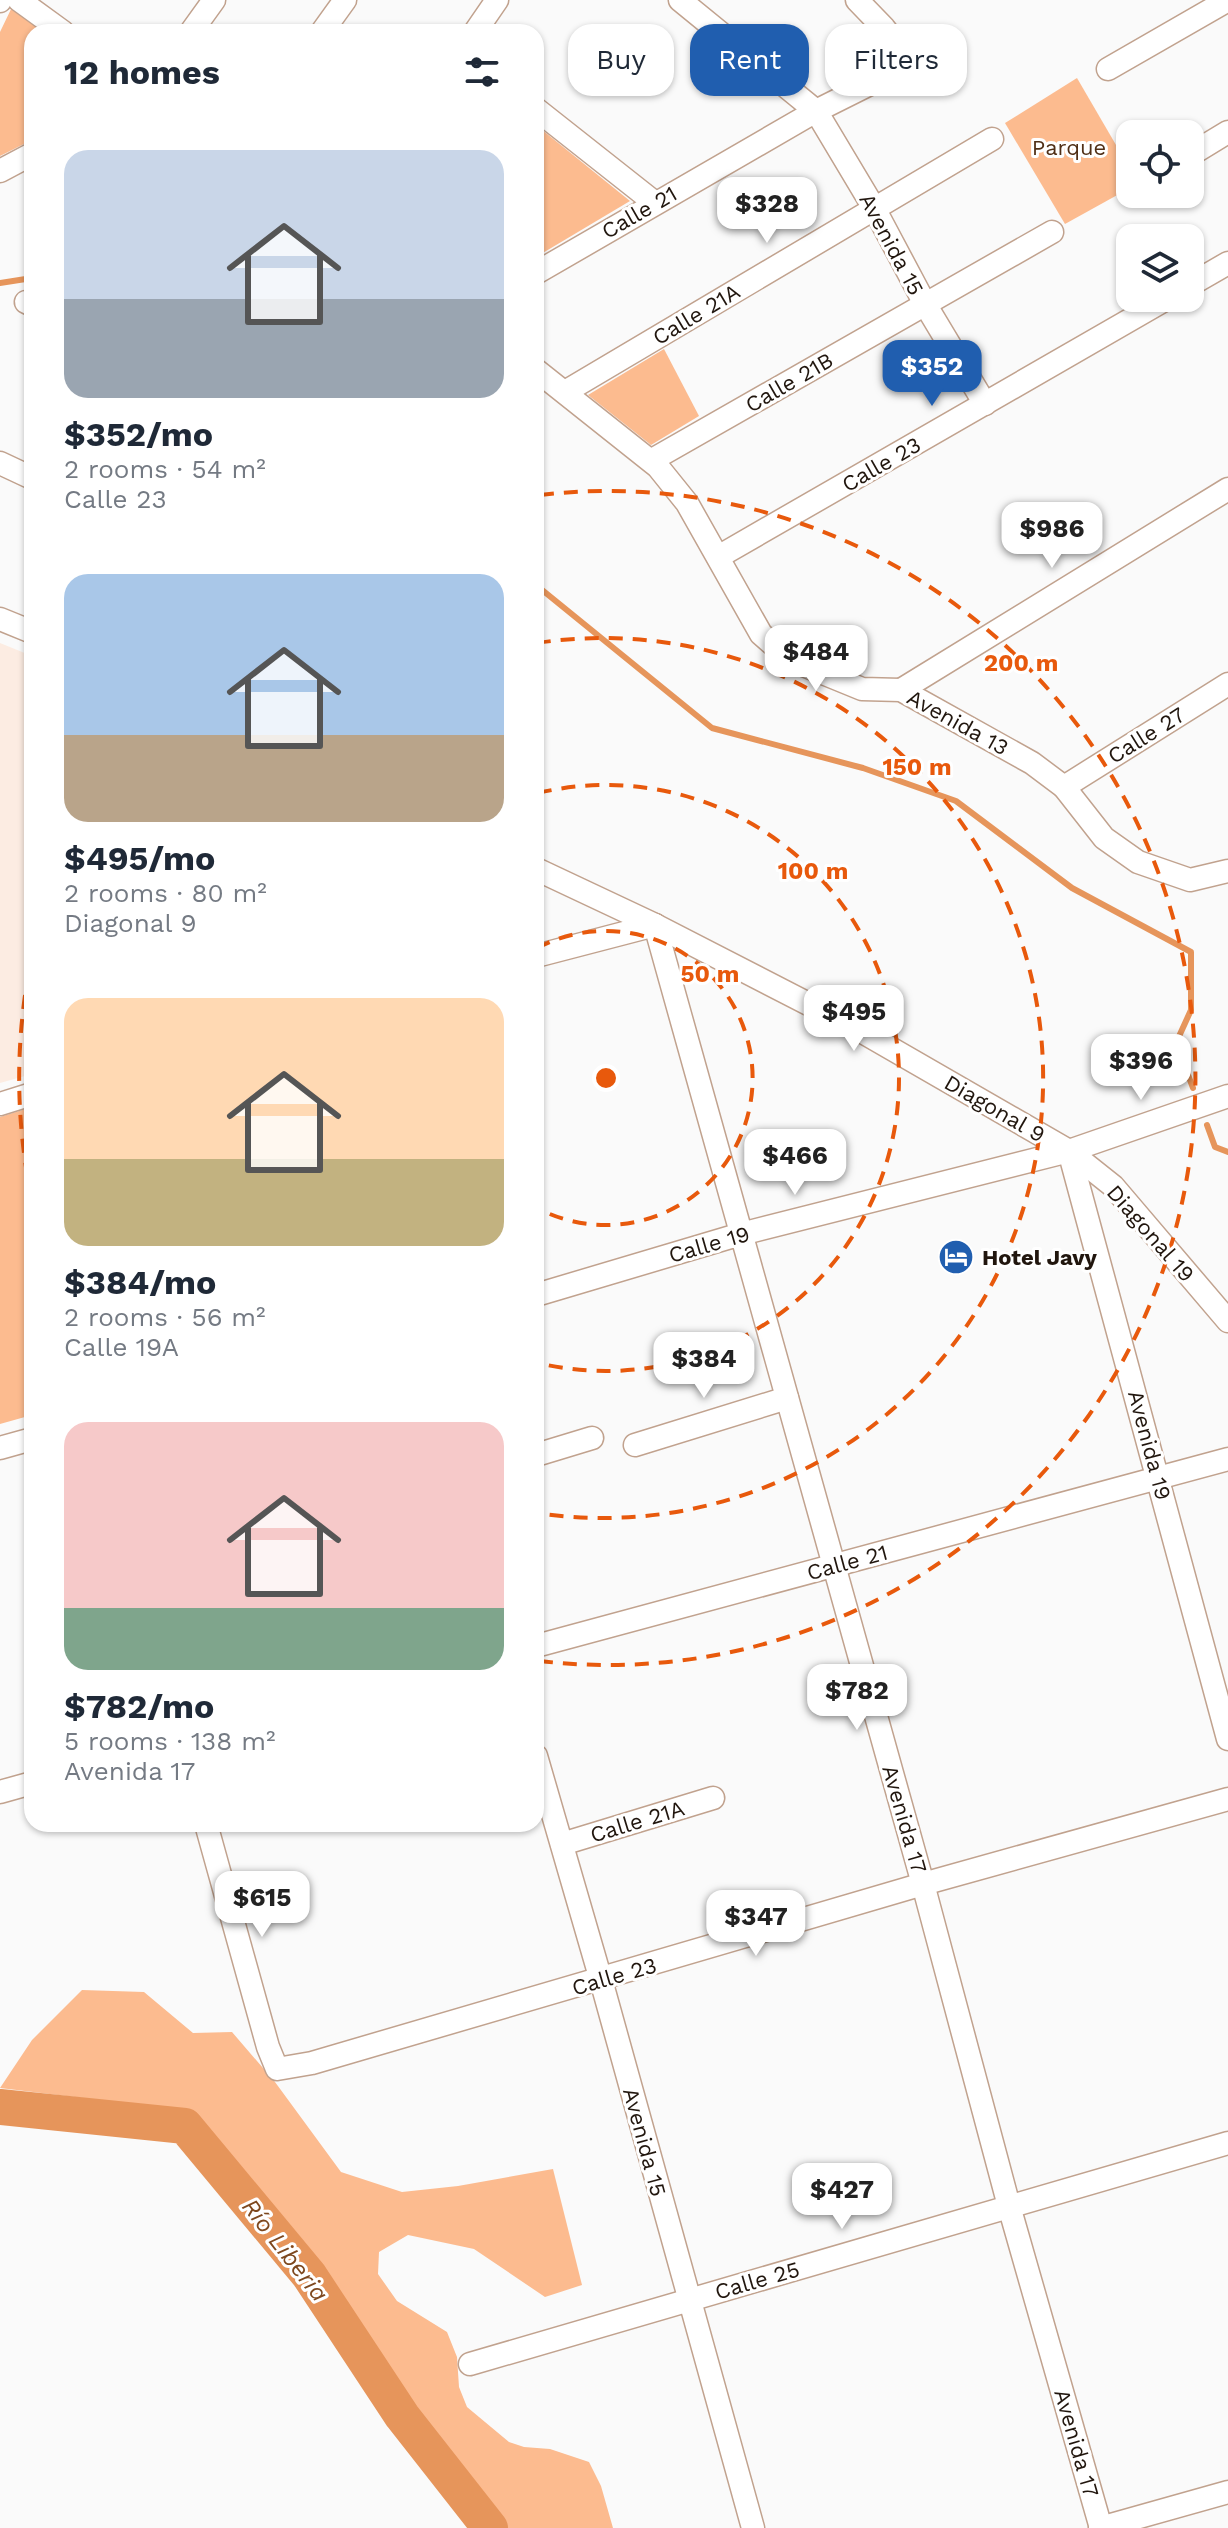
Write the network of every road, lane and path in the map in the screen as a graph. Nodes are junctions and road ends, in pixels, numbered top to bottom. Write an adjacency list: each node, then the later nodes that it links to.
1 (19, 0): 8 (street)
2 (214, 0): 9 (street)
3 (345, 0): 10 (street)
4 (497, 0): 11 (street)
5 (680, 0): 13 (street, Avenida 15)
6 (857, 0): 13 (street, Calle 21)
7 (1223, 6): 12 (street)
8 (52, 24)
9 (197, 24)
10 (328, 24)
11 (480, 24)
12 (1108, 69)
13 (816, 111): 20 (street, Calle 21); 21 (street, Avenida 15)
14 (544, 115): 20 (street)
15 (1228, 132): 17 (street)
16 (992, 139): 21 (street, Calle 21A)
17 (1204, 147)
18 (24, 158): 19 (street)
19 (0, 171)
20 (655, 203): 24 (street, Calle 21)
21 (874, 208): 26 (street, Avenida 15); 29 (street, Calle 21A)
22 (1052, 232): 26 (street, Calle 21B)
23 (1228, 263): 25 (street)
24 (544, 268)
25 (1204, 277)
26 (925, 304): 30 (street, Avenida 15); 31 (street, Calle 21B)
27 (1144, 312): 30 (street, Calle 23)
28 (544, 376): 29 (street, Avenida 13)
29 (565, 392): 31 (street, Avenida 13)
30 (985, 404): 35 (street, Calle 23)
31 (652, 460): 35 (street, Avenida 13)
32 (0, 463): 33 (street)
33 (24, 474)
34 (1228, 489): 39 (street)
35 (718, 557): 39 (street, Avenida 13)
36 (0, 619): 37 (street)
37 (24, 629)
38 (1228, 684): 40 (street, Calle 27)
39 (901, 690): 40 (street, Avenida 13)
40 (1064, 787): 41 (street, Avenida 13)
41 (1228, 871)
42 (544, 873): 43 (street, Diagonal 9)
43 (655, 925): 44 (street); 48 (street, Diagonal 9); 49 (street, Avenida 17)
44 (544, 954)
45 (24, 1096): 47 (street)
46 (1228, 1096): 48 (street, Calle 19)
47 (0, 1104)
48 (1069, 1151): 49 (street, Calle 19); 51 (street, Diagonal 19); 59 (street, Avenida 19)
49 (741, 1234): 50 (street, Calle 19); 52 (street, Avenida 17)
50 (544, 1293)
51 (1228, 1321)
52 (787, 1398): 55 (street); 60 (street, Avenida 17)
53 (592, 1438): 57 (street)
54 (24, 1441): 56 (street)
55 (635, 1445)
56 (0, 1448)
57 (544, 1453)
58 (1228, 1459): 59 (street, Calle 21)
59 (1159, 1478): 60 (street, Calle 21); 62 (street, Avenida 19)
60 (834, 1565): 61 (street, Calle 21); 70 (street, Avenida 17)
61 (544, 1644)
62 (1228, 1739)
63 (544, 1783): 69 (street, Avenida 15)
64 (24, 1785): 65 (street)
65 (0, 1792)
66 (713, 1798): 69 (street, Calle 21A)
67 (1228, 1799): 70 (street, Calle 23)
68 (208, 1832): 71 (street, Calle 23)
69 (562, 1844): 71 (street, Avenida 15)
70 (923, 1884): 71 (street, Calle 23); 73 (street, Avenida 17)
71 (601, 1980): 74 (street, Avenida 15)
72 (1228, 2143): 73 (street, Calle 25)
73 (1009, 2206): 74 (street, Calle 25); 78 (street, Avenida 17)
74 (688, 2300): 75 (street, Calle 25); 77 (street, Avenida 15)
75 (470, 2364)
76 (1228, 2492): 78 (street)
77 (753, 2528)
78 (1101, 2528)

